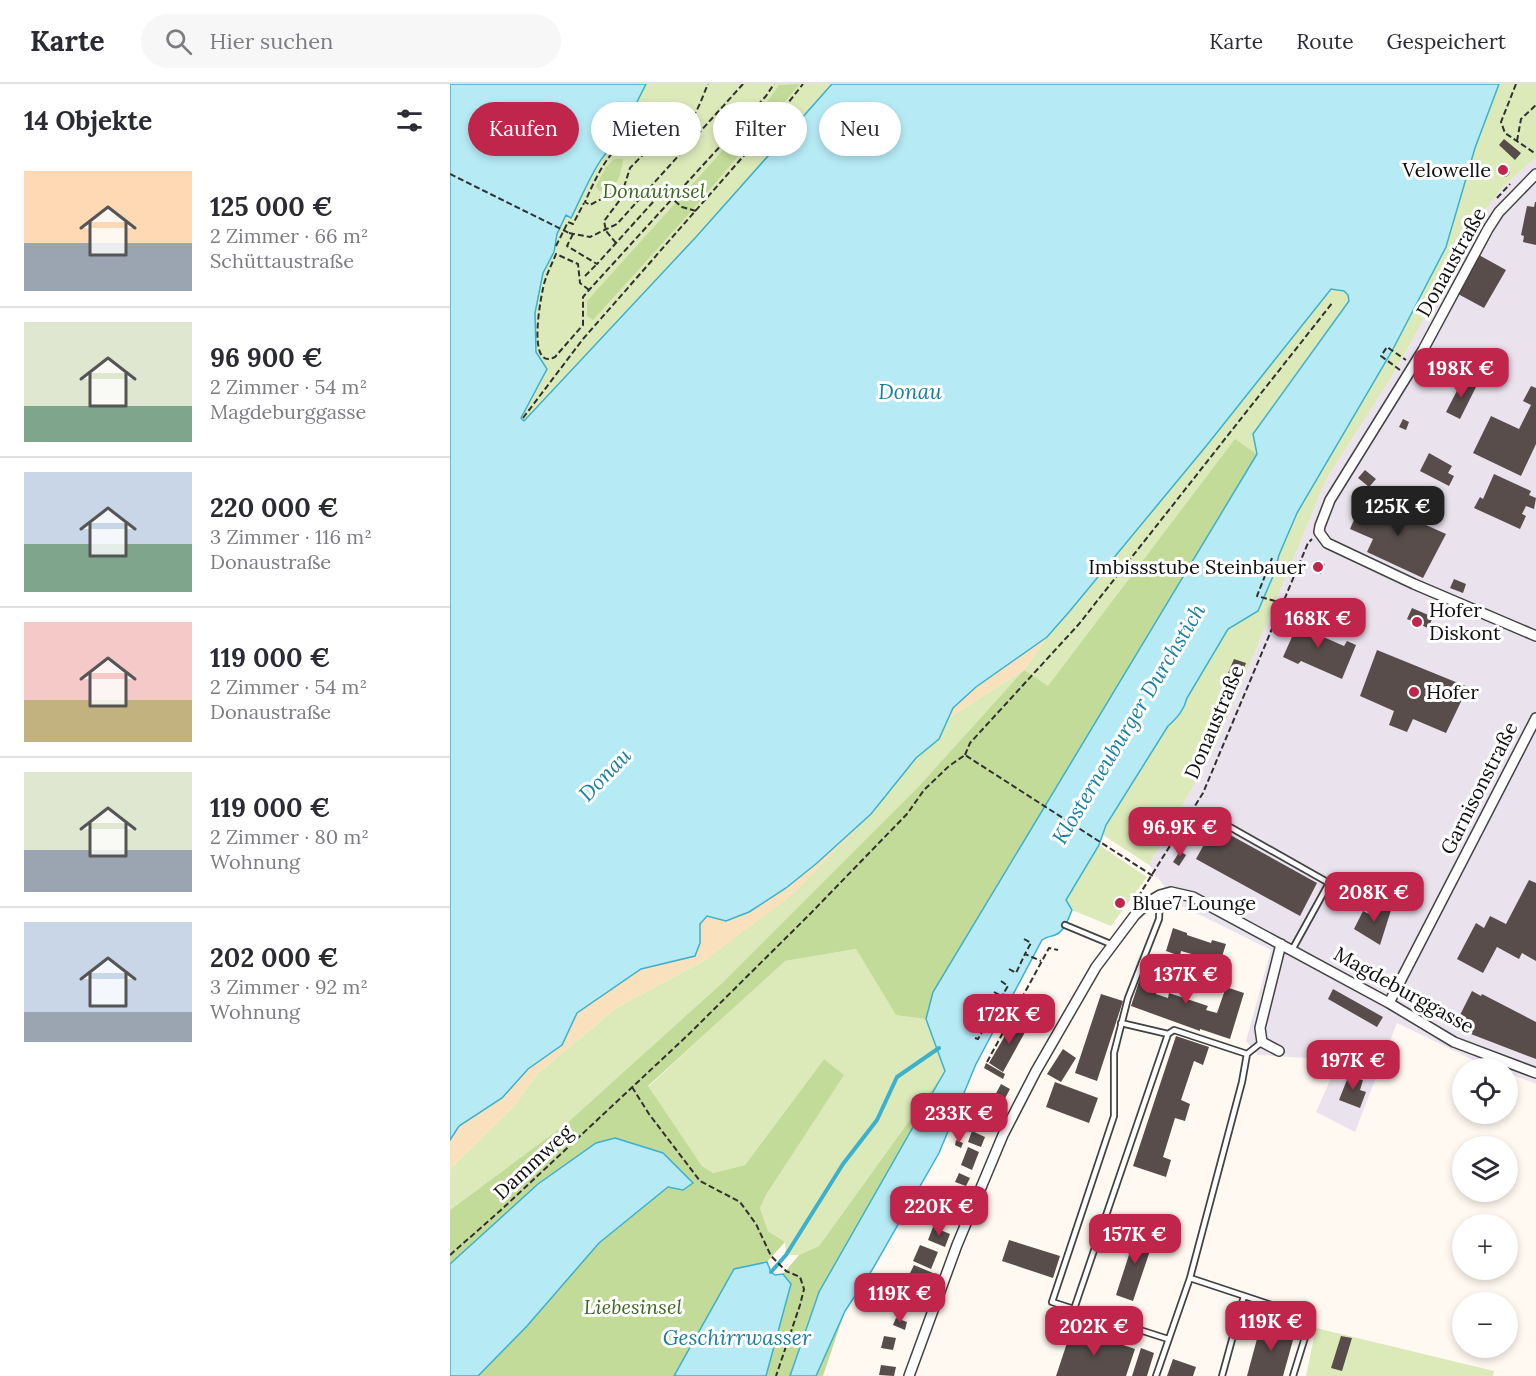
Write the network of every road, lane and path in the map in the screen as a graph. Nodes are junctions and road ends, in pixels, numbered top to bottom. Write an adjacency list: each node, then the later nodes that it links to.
1 (708, 84): 6 (path)
2 (743, 84): 18 (path)
3 (774, 84): 15 (path)
4 (803, 84): 17 (path)
5 (1516, 84): 8 (path)
6 (700, 102)
7 (1536, 105): 8 (path)
8 (1517, 141): 9 (path)
9 (1536, 154)
10 (609, 156): 16 (path)
11 (642, 156): 14 (path)
12 (450, 174): 19 (path, bridge)
13 (1536, 174): 32 (street, Donaustraße)
14 (624, 187): 16 (path); 18 (path)
15 (672, 199): 17 (path); 20 (path); 24 (path)
16 (585, 202): 21 (path)
17 (696, 211): 28 (path)
18 (606, 231): 19 (path); 20 (path)
19 (571, 233): 22 (path)
20 (616, 243): 22 (path)
21 (556, 246)
22 (597, 264): 23 (path)
23 (585, 276)
24 (589, 290): 24 (path)
25 (1333, 302): 34 (path, Dammweg)
26 (1405, 360): 27 (path)
27 (1398, 368)
28 (523, 418)
29 (1308, 543): 31 (path, Donaustraße)
30 (1272, 558): 31 (path)
31 (1283, 605): 34 (path, Donaustraße)
32 (1536, 636)
33 (1536, 718): 52 (street, Garnisonstraße)
34 (965, 755): 64 (path, Dammweg)
35 (1221, 822): 36 (lane)
36 (1329, 883): 38 (lane); 44 (lane)
37 (1160, 895): 41 (street, Magdeburggasse); 42 (street); 55 (lane)
38 (1362, 901)
39 (1065, 924): 42 (lane)
40 (1024, 939): 45 (path)
41 (1281, 944): 44 (street, Magdeburggasse); 59 (street)
42 (1113, 945): 71 (street)
43 (1058, 950): 46 (path)
44 (1292, 950): 52 (street, Magdeburggasse)
45 (1025, 954): 46 (path); 47 (path)
46 (1041, 961): 51 (path)
47 (1009, 969)
48 (1001, 981): 50 (path)
49 (994, 992): 50 (path)
50 (1003, 994): 51 (path)
51 (1019, 1003): 56 (path)
52 (1389, 1003): 63 (street, Magdeburggasse)
53 (988, 1006): 54 (path)
54 (989, 1020): 56 (path); 58 (path)
55 (1121, 1023): 57 (lane); 68 (lane)
56 (1005, 1029): 62 (path)
57 (1168, 1034): 61 (lane); 68 (lane)
58 (975, 1038)
59 (1262, 1042): 60 (street); 61 (lane)
60 (1279, 1051)
61 (1247, 1054): 66 (lane)
62 (987, 1062)
63 (1536, 1073)
64 (632, 1087): 65 (path, Dammweg); 70 (path)
65 (450, 1255)
66 (1190, 1278): 67 (lane); 69 (lane)
67 (1244, 1296): 73 (lane); 74 (lane)
68 (1074, 1309): 69 (lane)
69 (1168, 1339): 72 (lane)
70 (776, 1376)
71 (909, 1376)
72 (1156, 1376)
73 (1222, 1376)
74 (1293, 1376)

